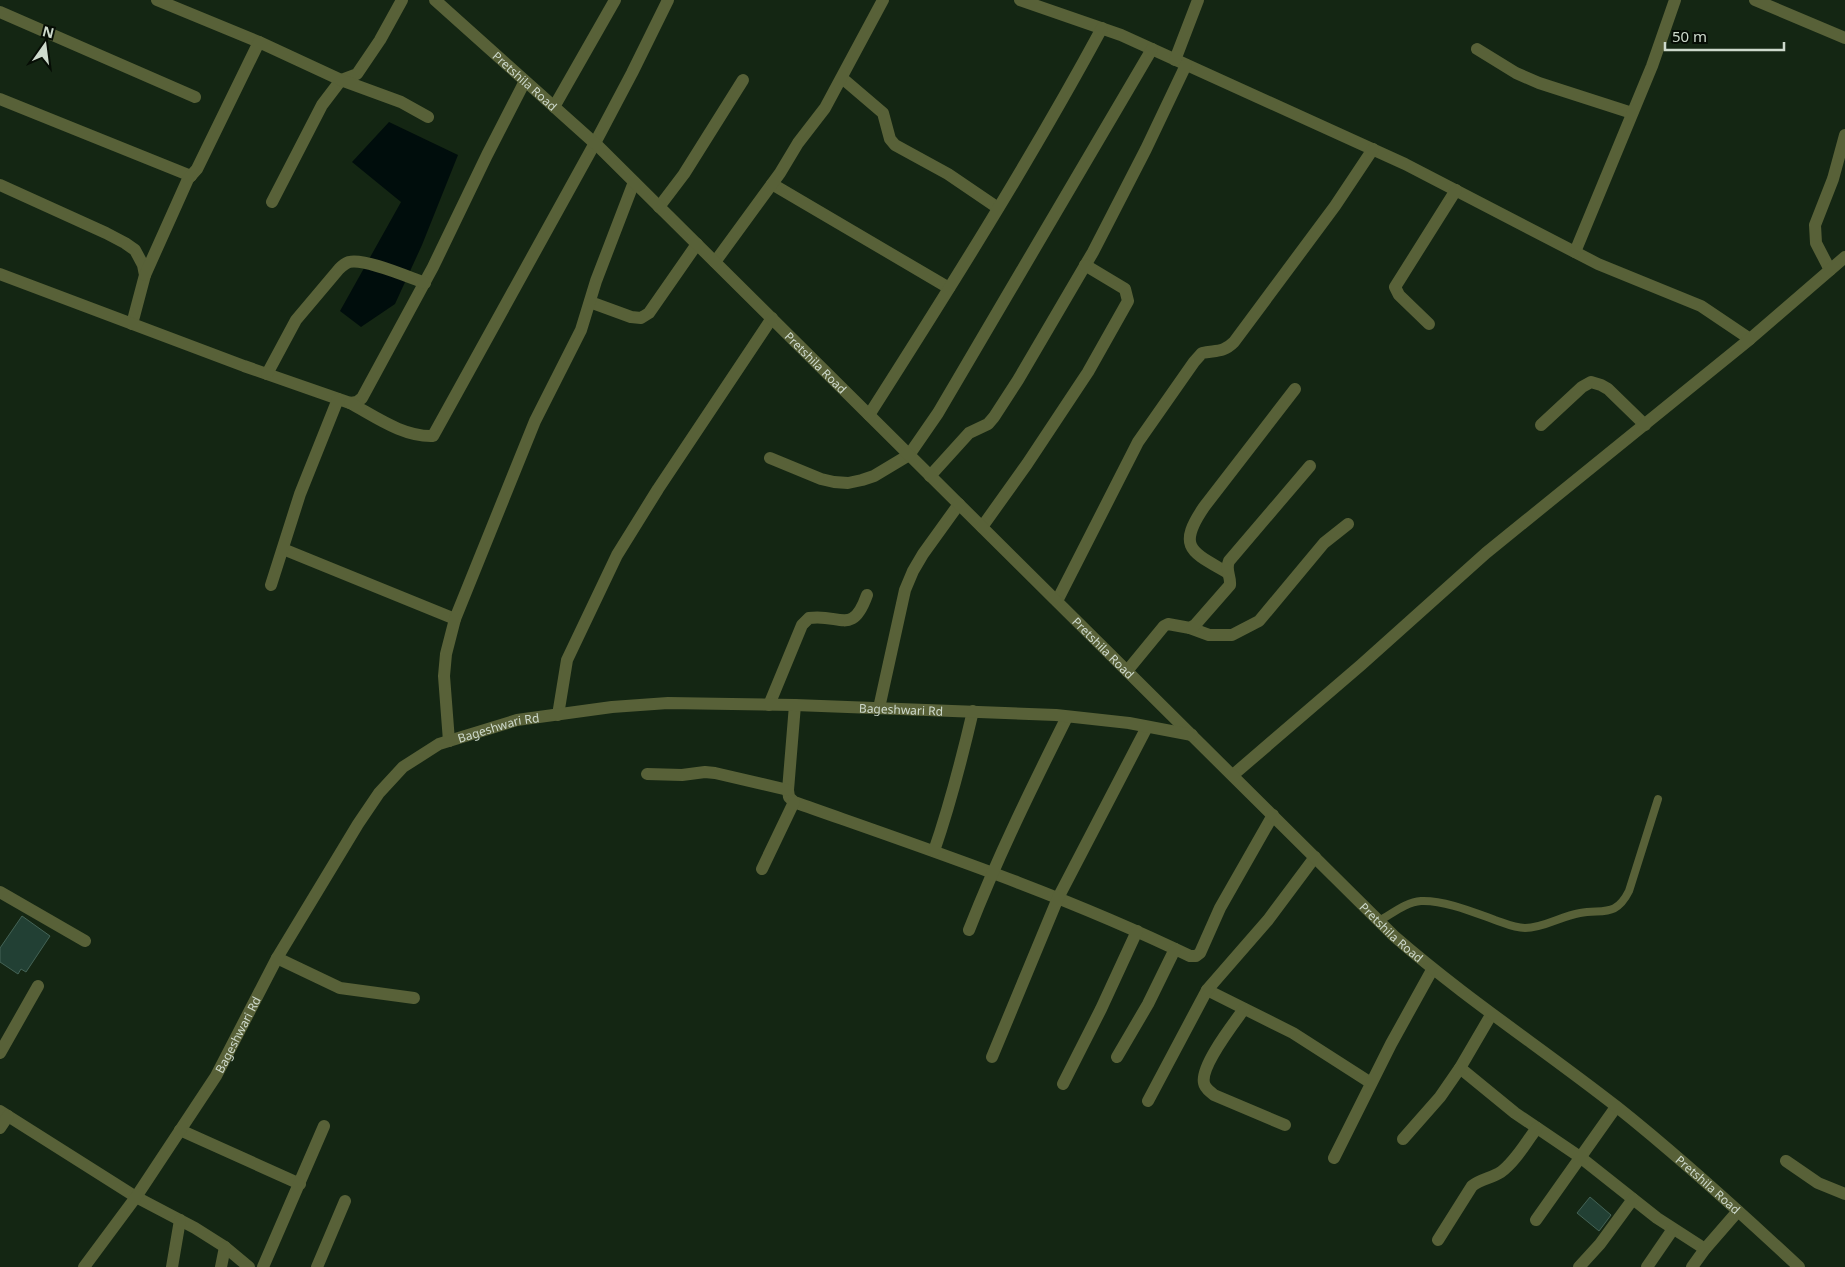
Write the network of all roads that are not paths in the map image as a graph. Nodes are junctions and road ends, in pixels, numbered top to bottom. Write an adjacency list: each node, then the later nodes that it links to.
1 (157, 0): 14 (street)
2 (402, 0): 19 (street)
3 (435, 0): 21 (street, Pretshila Road)
4 (615, 0): 24 (street)
5 (668, 0): 28 (street)
6 (883, 0): 18 (street)
7 (1020, 0): 12 (street)
8 (1198, 0): 17 (street)
9 (1675, 0): 25 (street)
10 (1761, 2): 13 (street)
11 (0, 12): 22 (street)
12 (1102, 28): 15 (street); 37 (street)
13 (1845, 38)
14 (259, 42): 19 (street); 30 (street)
15 (1152, 49): 17 (street); 59 (street)
16 (1477, 49): 25 (street)
17 (1181, 62): 29 (street); 42 (street)
18 (842, 78): 32 (street); 37 (street)
19 (341, 80): 26 (street); 35 (street)
20 (743, 80): 36 (street)
21 (525, 81): 24 (street, Pretshila Road); 46 (street)
22 (195, 96)
23 (0, 99): 30 (street)
24 (554, 107): 28 (street, Pretshila Road)
25 (1632, 113): 39 (street)
26 (428, 117)
27 (1845, 135): 43 (street)
28 (594, 143): 31 (street, Pretshila Road); 55 (street)
29 (1373, 149): 34 (street); 70 (street)
30 (191, 176): 45 (street)
31 (634, 182): 36 (street, Pretshila Road); 48 (street)
32 (772, 184): 41 (street); 47 (street)
33 (0, 185): 45 (street)
34 (1456, 190): 39 (street); 51 (street)
35 (272, 202)
36 (659, 207): 38 (street, Pretshila Road)
37 (998, 208): 47 (street)
38 (697, 244): 41 (street, Pretshila Road); 48 (street)
39 (1575, 252): 52 (street)
40 (1845, 257): 43 (street)
41 (715, 262): 49 (street, Pretshila Road)
42 (1085, 265): 62 (street); 65 (street)
43 (1830, 270): 52 (street)
44 (0, 274): 50 (street)
45 (145, 275): 50 (street)
46 (425, 283): 53 (street); 55 (street)
47 (949, 288): 56 (street)
48 (590, 302): 71 (street)
49 (772, 318): 56 (street, Pretshila Road); 78 (street)
50 (132, 324): 53 (street)
51 (1429, 324)
52 (1750, 339): 58 (street)
53 (267, 374): 55 (street)
54 (1294, 389): 67 (street)
55 (344, 401): 66 (street)
56 (869, 414): 59 (street, Pretshila Road)
57 (1541, 425): 58 (street)
58 (1645, 425): 84 (street)
59 (909, 455): 60 (street); 62 (street, Pretshila Road)
60 (770, 458)
61 (1310, 466): 67 (street)
62 (930, 476): 63 (street, Pretshila Road)
63 (959, 504): 65 (street, Pretshila Road); 76 (street)
64 (1348, 524): 72 (street)
65 (982, 527): 70 (street, Pretshila Road)
66 (283, 549): 68 (street); 71 (street)
67 (1228, 573): 72 (street)
68 (271, 585)
69 (868, 595): 74 (street)
70 (1057, 601): 73 (street, Pretshila Road)
71 (455, 619): 82 (street)
72 (1190, 628): 73 (street)
73 (1127, 670): 81 (street, Pretshila Road)
74 (769, 705): 75 (street, Bageshwari Rd); 78 (street, Bageshwari Rd)
75 (795, 705): 76 (street, Bageshwari Rd); 85 (street)
76 (879, 708): 77 (street, Bageshwari Rd)
77 (973, 710): 79 (street, Bageshwari Rd); 89 (street)
78 (558, 715): 82 (street, Bageshwari Rd)
79 (1067, 716): 80 (street, Bageshwari Rd); 92 (street)
80 (1147, 727): 81 (street, Bageshwari Rd); 94 (street)
81 (1192, 735): 84 (street, Pretshila Road)
82 (449, 741): 100 (street, Bageshwari Rd)
83 (647, 774): 85 (street)
84 (1233, 775): 88 (street, Pretshila Road)
85 (788, 790): 87 (street)
86 (1658, 798): 95 (lane)
87 (794, 802): 89 (street); 91 (street)
88 (1273, 815): 90 (street, Pretshila Road); 99 (street)
89 (934, 851): 92 (street)
90 (1315, 857): 95 (street, Pretshila Road); 103 (street)
91 (762, 870)
92 (992, 872): 94 (street); 96 (street)
93 (0, 892): 98 (street)
94 (1058, 898): 97 (street); 108 (street)
95 (1380, 922): 101 (street, Pretshila Road)
96 (969, 930)
97 (1136, 931): 99 (street); 112 (street)
98 (85, 942)
99 (1175, 949): 109 (street)
100 (277, 958): 104 (street); 120 (street, Bageshwari Rd)
101 (1432, 970): 106 (street, Pretshila Road); 111 (street)
102 (38, 986): 107 (street)
103 (1207, 990): 105 (street); 113 (street)
104 (414, 998)
105 (1244, 1008): 111 (street); 116 (street)
106 (1491, 1014): 110 (street); 114 (street, Pretshila Road)
107 (0, 1053)
108 (992, 1057)
109 (1118, 1057)
110 (1460, 1068): 119 (street); 121 (street)
111 (1370, 1083): 123 (street)
112 (1063, 1084)
113 (1148, 1101)
114 (1616, 1107): 122 (street); 130 (street, Pretshila Road)
115 (4, 1114): 118 (street); 127 (street)
116 (1285, 1125)
117 (324, 1126): 125 (street)
118 (0, 1128)
119 (1537, 1128): 122 (street); 134 (street)
120 (180, 1130): 125 (street); 127 (street, Bageshwari Rd)
121 (1403, 1139)
122 (1580, 1157): 128 (street); 132 (street)
123 (1334, 1158)
124 (1786, 1161): 126 (street)
125 (300, 1184): 141 (street)
126 (1845, 1194)
127 (136, 1197): 131 (street); 137 (street, Bageshwari Rd)
128 (1633, 1199): 133 (street); 143 (street)
129 (345, 1201): 142 (street)
130 (1738, 1211): 136 (street); 146 (street, Pretshila Road)
131 (180, 1220): 135 (street); 138 (street)
132 (1536, 1220)
133 (1673, 1229): 136 (street); 144 (street)
134 (1438, 1240)
135 (224, 1247): 139 (street); 140 (street)
136 (1705, 1249): 145 (street)
137 (84, 1267)
138 (172, 1267)
139 (221, 1267)
140 (249, 1267)
141 (262, 1267)
142 (317, 1267)
143 (1579, 1267)
144 (1647, 1267)
145 (1692, 1267)
146 (1799, 1267)

